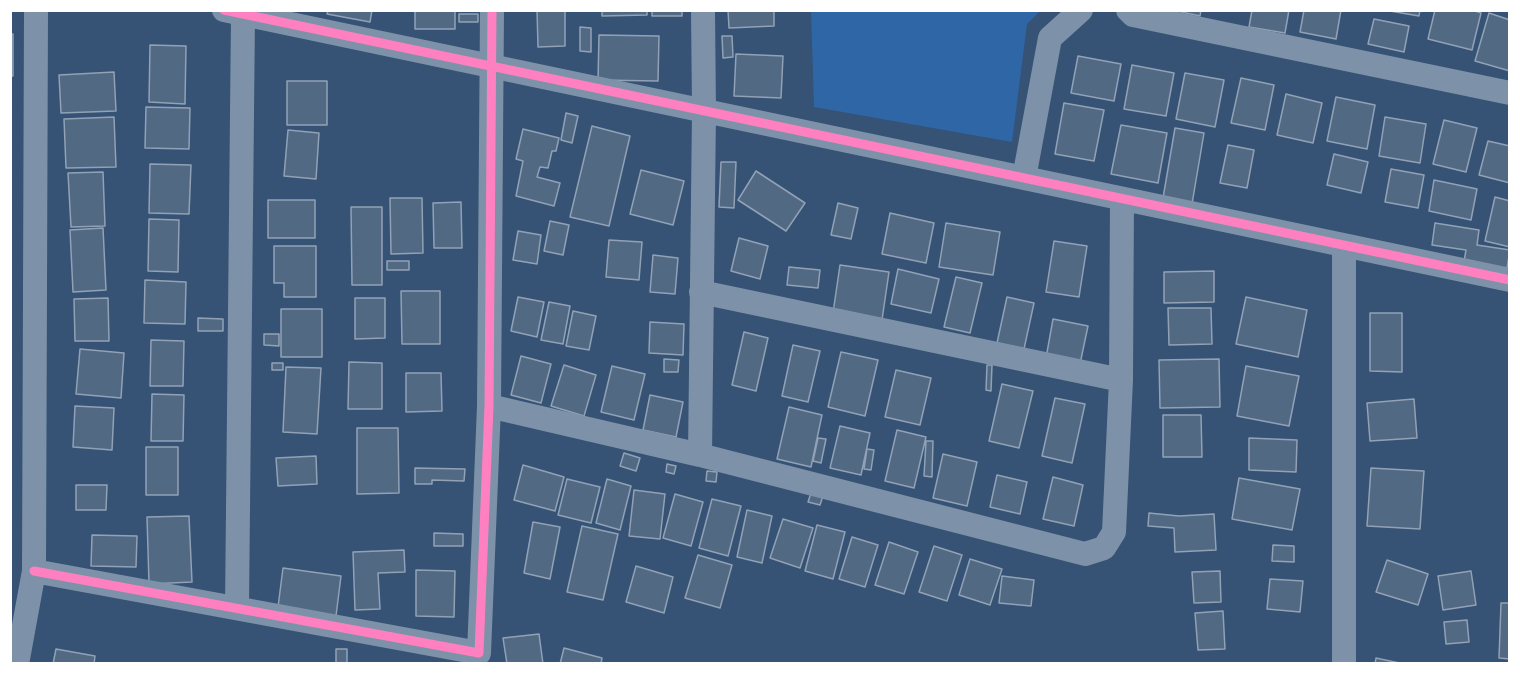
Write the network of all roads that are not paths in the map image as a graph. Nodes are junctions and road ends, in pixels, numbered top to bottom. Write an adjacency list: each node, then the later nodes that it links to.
1 (36, 10): 19 (street)
2 (492, 10): 8 (street)
3 (703, 10): 10 (street)
4 (1081, 10): 11 (street)
5 (1128, 10): 9 (street)
6 (234, 13): 7 (street); 20 (street)
7 (275, 16): 8 (street)
8 (492, 67): 10 (street); 17 (street)
9 (1509, 93)
10 (704, 111): 11 (street); 15 (street)
11 (1024, 178): 12 (street)
12 (1122, 199): 13 (street); 16 (street)
13 (1344, 246): 14 (street); 22 (street)
14 (1509, 280)
15 (702, 292): 16 (street); 18 (street)
16 (1121, 380): 18 (street)
17 (489, 406): 18 (street); 20 (street)
18 (700, 455)
19 (34, 571): 20 (street); 21 (street)
20 (237, 608)
21 (17, 663)
22 (1344, 663)

